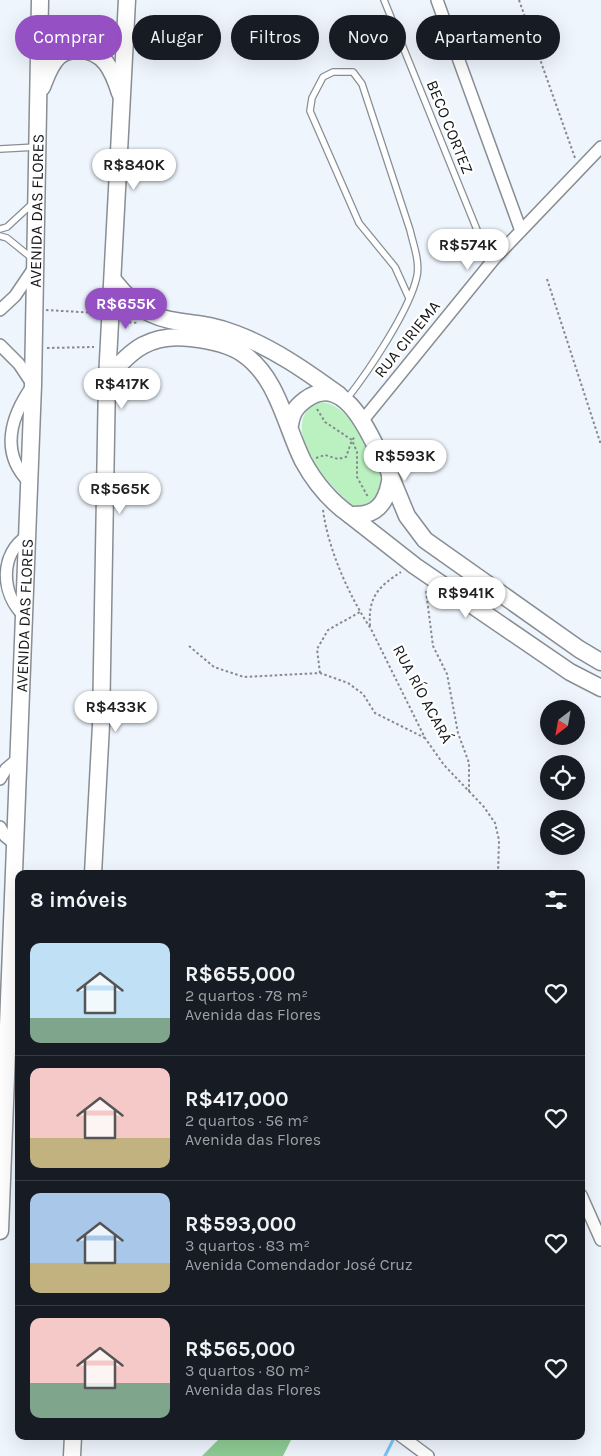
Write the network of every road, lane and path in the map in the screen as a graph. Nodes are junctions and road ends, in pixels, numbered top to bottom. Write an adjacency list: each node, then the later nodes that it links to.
1 (40, 0): 6 (main road, AVENIDA DAS FLORES)
2 (127, 0): 7 (main road)
3 (384, 0): 17 (lane, BECO CORTEZ)
4 (437, 0): 14 (street)
5 (519, 0): 11 (path)
6 (40, 93): 7 (main road); 8 (main road, AVENIDA DAS FLORES)
7 (123, 100): 19 (main road)
8 (36, 147): 10 (lane); 12 (main road, AVENIDA DAS FLORES)
9 (601, 147): 11 (street, RUA CIRIEMA)
10 (0, 149)
11 (579, 170): 14 (street, RUA CIRIEMA)
12 (36, 200): 13 (lane); 16 (main road, AVENIDA DAS FLORES)
13 (0, 230)
14 (520, 231): 17 (street, RUA CIRIEMA)
15 (0, 236): 16 (lane)
16 (34, 264): 21 (main road, AVENIDA DAS FLORES); 22 (street)
17 (491, 264): 32 (street, RUA CIRIEMA)
18 (546, 279): 35 (path)
19 (113, 280): 23 (main road); 24 (main road)
20 (409, 298): 20 (lane); 31 (lane)
21 (34, 309): 23 (path); 27 (main road, AVENIDA DAS FLORES)
22 (0, 310)
23 (111, 314): 24 (path); 26 (main road)
24 (151, 315): 31 (main road)
25 (0, 345): 29 (street)
26 (109, 346): 27 (path); 28 (main road)
27 (34, 349): 29 (main road, AVENIDA DAS FLORES)
28 (108, 379): 33 (main road); 58 (main road)
29 (33, 385): 38 (main road, AVENIDA DAS FLORES); 38 (street)
30 (309, 397): 31 (main road); 33 (main road); 34 (path)
31 (343, 398): 32 (main road)
32 (364, 422): 34 (path); 37 (main road)
33 (290, 425): 36 (main road)
34 (352, 440): 36 (path); 40 (path)
35 (601, 445)
36 (303, 461): 39 (main road)
37 (390, 475): 40 (main road); 48 (main road)
38 (29, 482): 42 (main road, AVENIDA DAS FLORES)
39 (319, 486): 41 (main road); 44 (path, RUA RÍO ACARÁ)
40 (374, 512): 41 (main road)
41 (350, 515): 43 (main road)
42 (27, 536): 45 (main road, AVENIDA DAS FLORES); 45 (street)
43 (420, 568): 46 (path, RUA RÍO ACARÁ); 50 (main road); 54 (path)
44 (360, 612): 46 (path, RUA RÍO ACARÁ); 49 (path)
45 (24, 616): 52 (main road, AVENIDA DAS FLORES)
46 (370, 629): 51 (path, RUA RÍO ACARÁ)
47 (189, 646): 49 (path)
48 (601, 662)
49 (320, 673): 51 (path)
50 (601, 688)
51 (425, 738): 54 (path, RUA RÍO ACARÁ)
52 (19, 758): 53 (street); 56 (main road, AVENIDA DAS FLORES)
53 (0, 779)
54 (469, 792): 59 (path, RUA RÍO ACARÁ)
55 (0, 827): 56 (street)
56 (16, 845): 57 (main road, AVENIDA DAS FLORES)
57 (16, 870)
58 (93, 870)
59 (498, 870)
60 (15, 942): 62 (main road, AVENIDA DAS FLORES)
61 (585, 1204): 63 (street)
62 (0, 1231)
63 (601, 1240)
64 (73, 1440): 66 (main road)
65 (406, 1440): 67 (street)
66 (72, 1456)
67 (428, 1456)

